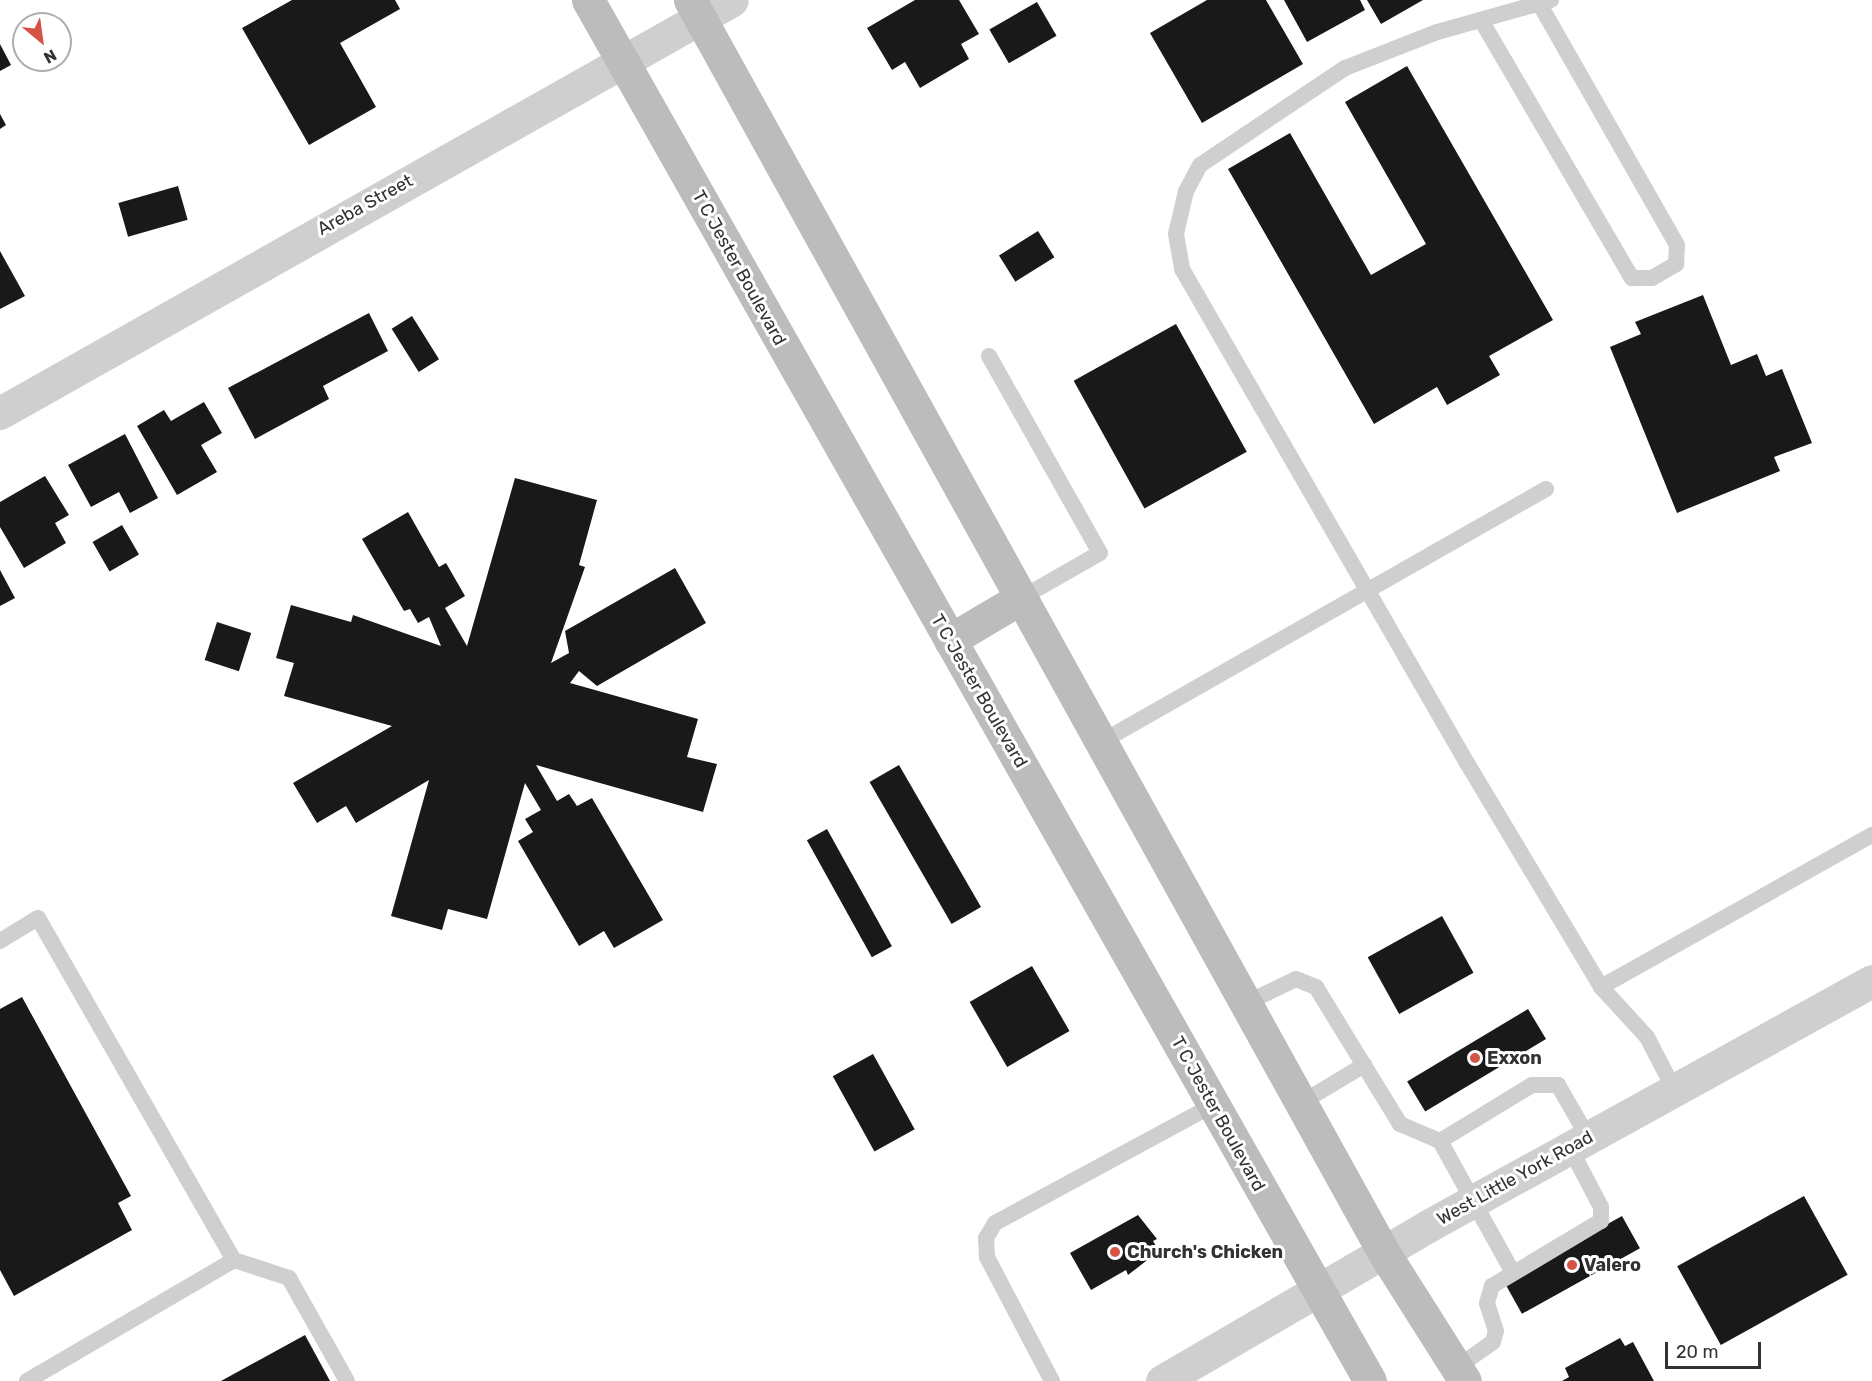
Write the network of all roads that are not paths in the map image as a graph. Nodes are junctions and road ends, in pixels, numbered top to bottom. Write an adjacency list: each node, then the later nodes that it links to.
1 (588, 0): 6 (main road, T C Jester Boulevard)
2 (732, 0): 4 (street, Areba Street)
3 (1545, 2): 5 (lane); 5 (lane)
4 (695, 9): 6 (street, Areba Street); 11 (main road)
5 (1481, 20): 10 (lane)
6 (622, 62): 8 (street, Areba Street); 12 (main road, T C Jester Boulevard)
7 (989, 356): 11 (lane)
8 (0, 413)
9 (1546, 489): 10 (lane)
10 (1369, 587): 13 (lane); 17 (lane)
11 (1021, 598): 12 (main road); 13 (main road)
12 (950, 640): 22 (main road, T C Jester Boulevard)
13 (1101, 742): 18 (main road)
14 (1872, 835): 17 (lane)
15 (0, 941): 27 (lane)
16 (1872, 981): 20 (street, West Little York Road)
17 (1601, 987): 20 (lane)
18 (1246, 1003): 19 (lane); 21 (main road)
19 (1364, 1065): 21 (lane); 23 (lane)
20 (1674, 1089): 24 (street, West Little York Road)
21 (1301, 1104): 26 (main road)
22 (1213, 1105): 29 (main road, T C Jester Boulevard); 33 (lane)
23 (1440, 1141): 24 (lane); 25 (lane)
24 (1579, 1143): 25 (street, West Little York Road); 28 (lane)
25 (1475, 1201): 26 (street, West Little York Road); 28 (lane)
26 (1384, 1253): 29 (street, West Little York Road); 30 (main road)
27 (234, 1260): 31 (lane); 32 (lane)
28 (1512, 1271): 30 (lane)
29 (1318, 1293): 34 (street, West Little York Road); 35 (main road, T C Jester Boulevard)
30 (1461, 1374)
31 (27, 1381)
32 (347, 1381)
33 (1052, 1381)
34 (1162, 1381)
35 (1370, 1381)

